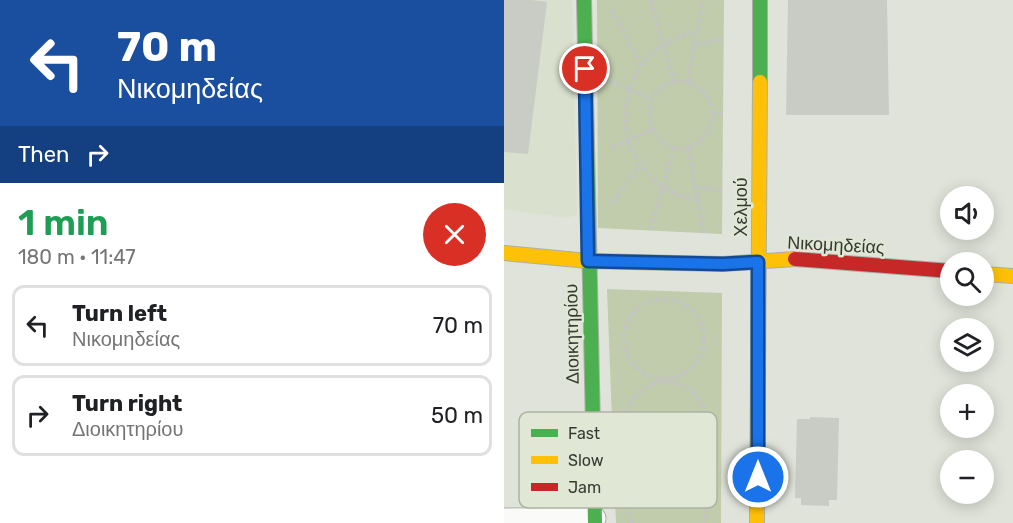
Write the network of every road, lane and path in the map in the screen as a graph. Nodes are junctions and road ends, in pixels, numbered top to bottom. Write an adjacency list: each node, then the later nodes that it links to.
1 (584, 0): 32 (street, Διοικητηρίου)
2 (606, 0): 10 (path)
3 (651, 0): 8 (path)
4 (703, 0): 6 (path)
5 (760, 0): 33 (street, Χελμού)
6 (698, 31): 8 (path); 9 (path)
7 (723, 39): 9 (path)
8 (663, 44): 10 (path); 12 (path)
9 (695, 45): 13 (path)
10 (641, 64): 14 (path)
11 (608, 80): 14 (path)
12 (674, 81): 13 (path); 15 (path)
13 (688, 82): 16 (path)
14 (630, 90): 15 (path); 19 (path)
15 (652, 99): 18 (path)
16 (712, 114): 17 (path); 21 (path)
17 (723, 114)
18 (652, 130): 19 (path); 20 (path)
19 (629, 140): 22 (path); 23 (path)
20 (674, 147): 21 (path); 25 (path)
21 (688, 147): 24 (path)
22 (608, 149)
23 (640, 165): 25 (path); 28 (path)
24 (695, 186): 26 (path); 27 (path)
25 (662, 187): 27 (path); 29 (path)
26 (723, 191)
27 (697, 200): 30 (path)
28 (610, 207)
29 (650, 231)
30 (704, 233)
31 (504, 254): 32 (street, Νικομηδείας)
32 (588, 261): 33 (street, Νικομηδείας); 40 (street, Διοικητηρίου)
33 (758, 262): 34 (street, Νικομηδείας); 49 (street, Χελμού)
34 (940, 270)
35 (994, 275): 36 (street)
36 (1013, 276)
37 (664, 291): 38 (path)
38 (664, 299): 39 (path); 39 (path)
39 (666, 381): 41 (path); 42 (path)
40 (592, 412)
41 (628, 412)
42 (704, 412)
43 (628, 508): 47 (path)
44 (707, 508): 48 (path)
45 (504, 519): 46 (street)
46 (595, 521)
47 (632, 523)
48 (704, 523)
49 (757, 523)

